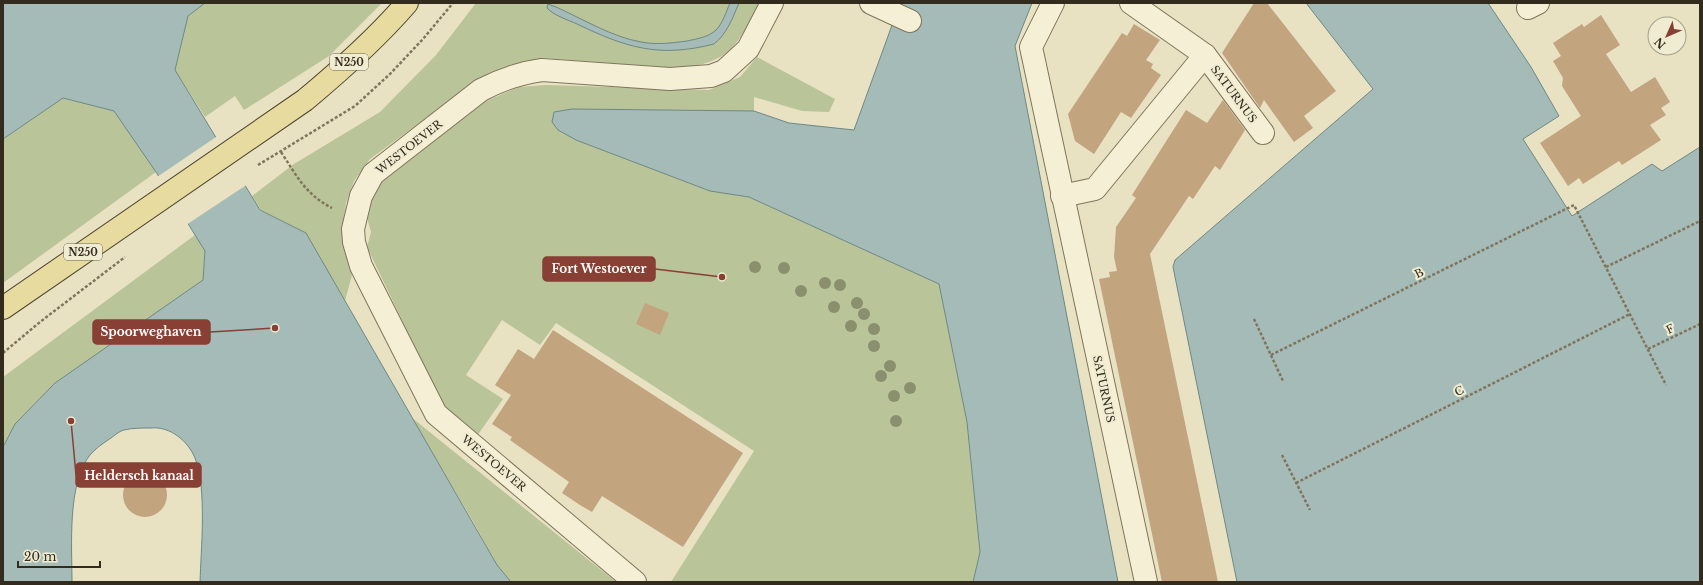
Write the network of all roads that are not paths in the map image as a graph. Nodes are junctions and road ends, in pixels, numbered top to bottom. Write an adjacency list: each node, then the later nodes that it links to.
1 (407, 3): 10 (main road, N250)
2 (772, 3): 11 (street, WESTOEVER)
3 (871, 3): 6 (street)
4 (1053, 3): 9 (street, SATURNUS)
5 (1131, 3): 7 (street, SATURNUS)
6 (910, 21)
7 (1205, 55): 8 (street, SATURNUS); 9 (street, SATURNUS)
8 (1262, 133)
9 (1062, 196): 12 (street, SATURNUS)
10 (3, 308)
11 (635, 582)
12 (1146, 582)

